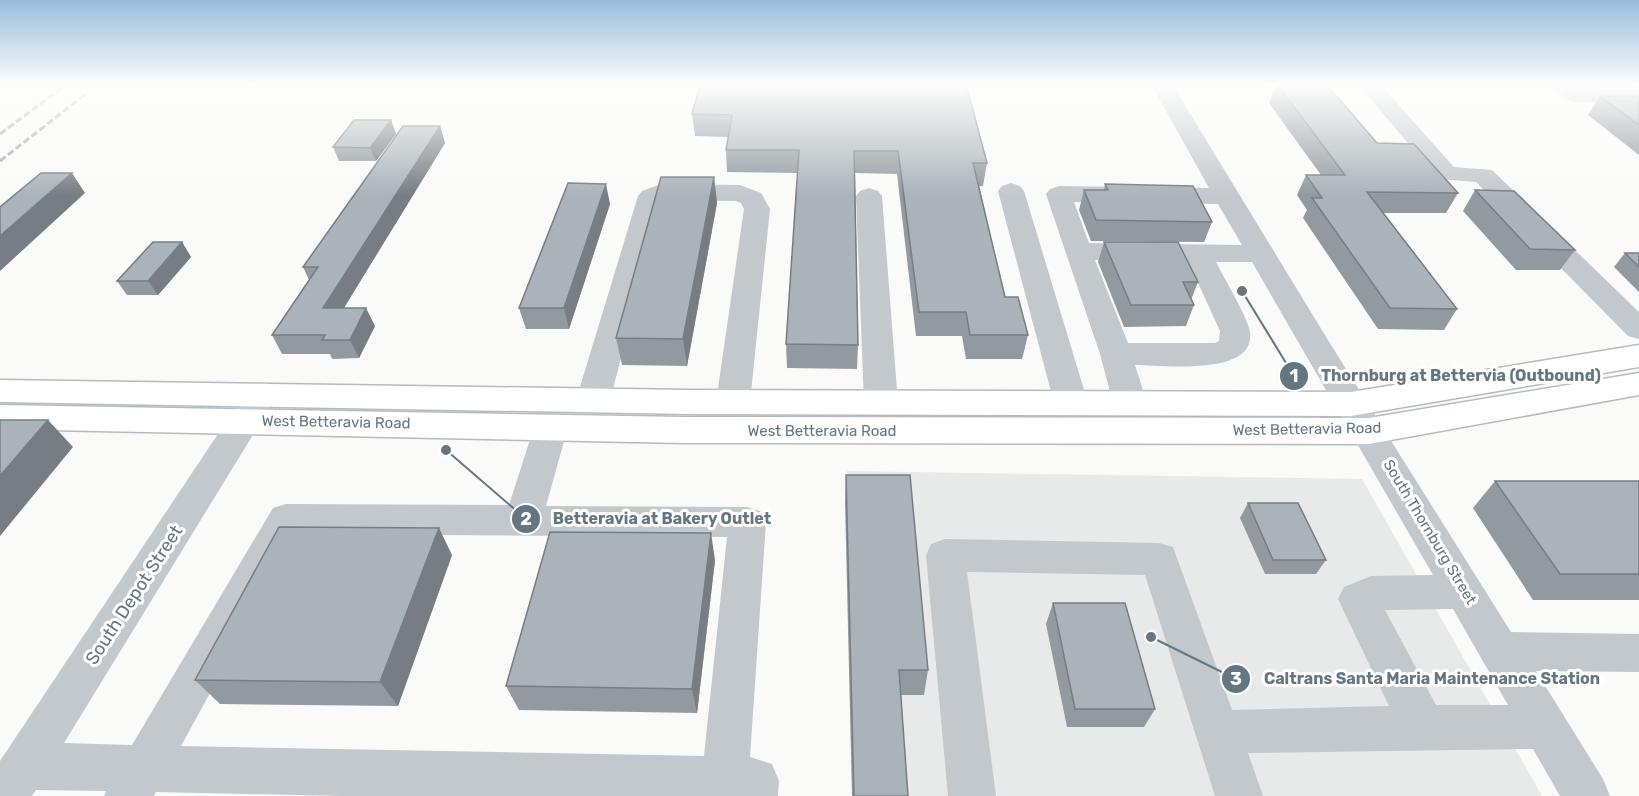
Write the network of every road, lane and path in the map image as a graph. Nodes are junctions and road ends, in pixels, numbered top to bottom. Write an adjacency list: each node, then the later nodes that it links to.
1 (1183, 121): 5 (street, South Thornburg Street)
2 (1401, 121): 9 (street)
3 (1011, 190): 17 (street)
4 (869, 196): 16 (street)
5 (1226, 196): 6 (street); 8 (street, South Thornburg Street)
6 (1078, 251): 7 (street); 10 (street)
7 (1198, 253): 8 (street); 10 (street)
8 (1260, 254): 21 (street, South Thornburg Street)
9 (1639, 329)
10 (1116, 354): 18 (street)
11 (1639, 356): 21 (main road, West Betteravia Road)
12 (1639, 384): 21 (main road, West Betteravia Road)
13 (0, 391): 19 (main road, West Betteravia Road)
14 (593, 400): 15 (main road, West Betteravia Road); 15 (street); 19 (main road, West Betteravia Road)
15 (734, 402): 16 (main road, West Betteravia Road)
16 (881, 403): 17 (main road, West Betteravia Road)
17 (1071, 403): 18 (main road, West Betteravia Road)
18 (1130, 403): 21 (main road, West Betteravia Road)
19 (254, 407): 20 (main road, West Betteravia Road); 22 (main road, West Betteravia Road); 30 (street, South Depot Street)
20 (0, 417)
21 (1360, 418): 22 (main road, West Betteravia Road); 24 (street, South Thornburg Street)
22 (551, 427): 23 (street)
23 (523, 520): 31 (street); 32 (street)
24 (1466, 592): 25 (street, South Thornburg Street); 27 (street)
25 (1501, 651): 26 (street); 28 (street, South Thornburg Street)
26 (1639, 653)
27 (1423, 727): 28 (street); 29 (street)
28 (1546, 727): 35 (street, South Thornburg Street)
29 (1218, 732): 33 (street); 34 (street)
30 (15, 781): 31 (street)
31 (136, 782): 32 (street)
32 (740, 789)
33 (972, 796)
34 (1239, 796)
35 (1586, 796)

